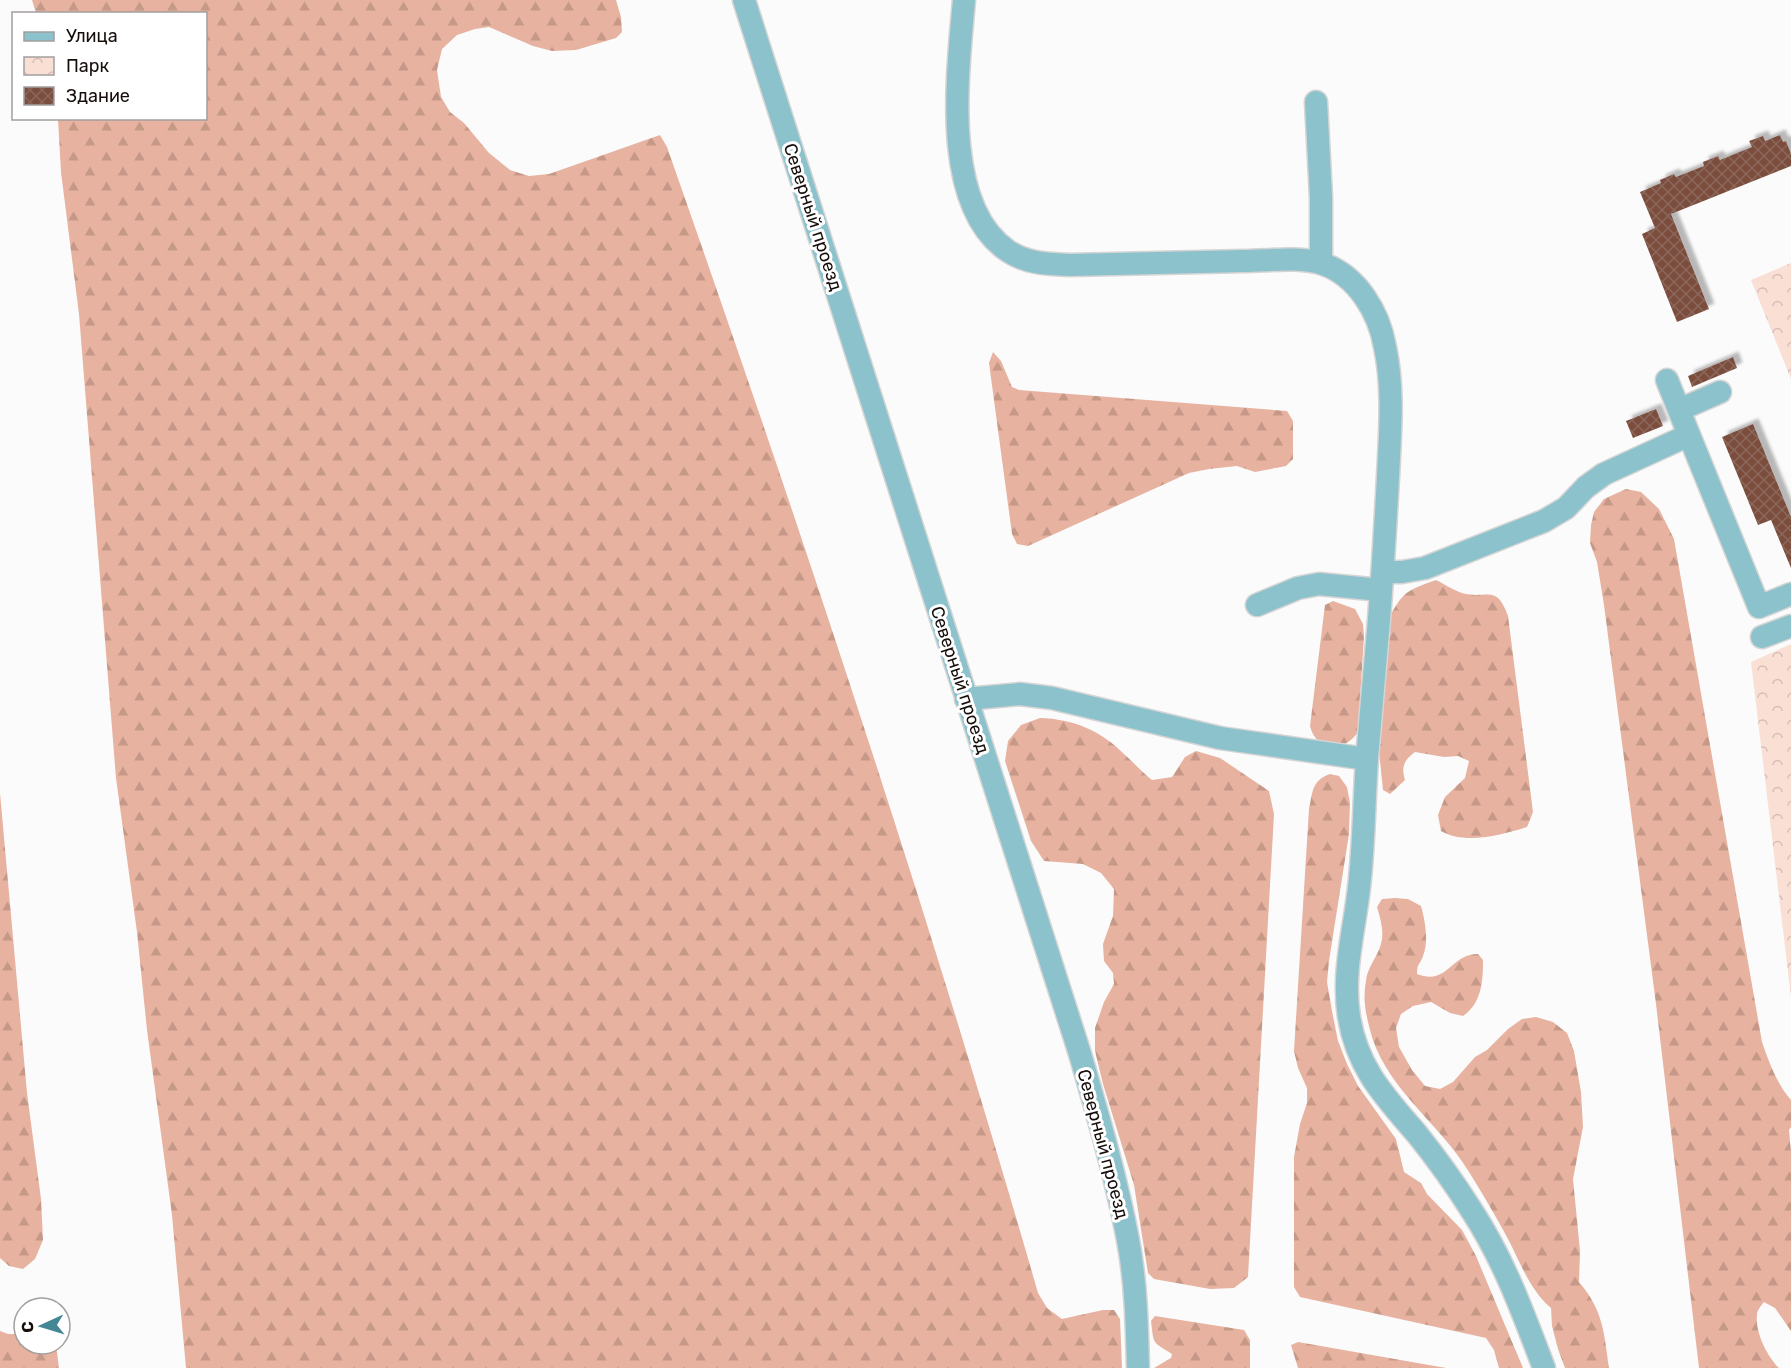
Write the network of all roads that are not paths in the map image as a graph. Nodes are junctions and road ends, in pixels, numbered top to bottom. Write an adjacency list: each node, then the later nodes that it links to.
1 (744, 0): 14 (street, Северный проезд)
2 (964, 0): 4 (street)
3 (1317, 102): 4 (street)
4 (1321, 263): 9 (street)
5 (1666, 380): 7 (street)
6 (1720, 392): 7 (street)
7 (1679, 410): 8 (street)
8 (1689, 435): 9 (street); 12 (street)
9 (1382, 581): 11 (street); 15 (street)
10 (1791, 594): 12 (street)
11 (1257, 605)
12 (1760, 607): 13 (street)
13 (1776, 632)
14 (966, 699): 15 (street); 16 (street, Северный проезд)
15 (1367, 759): 17 (street)
16 (1138, 1368)
17 (1544, 1368)

